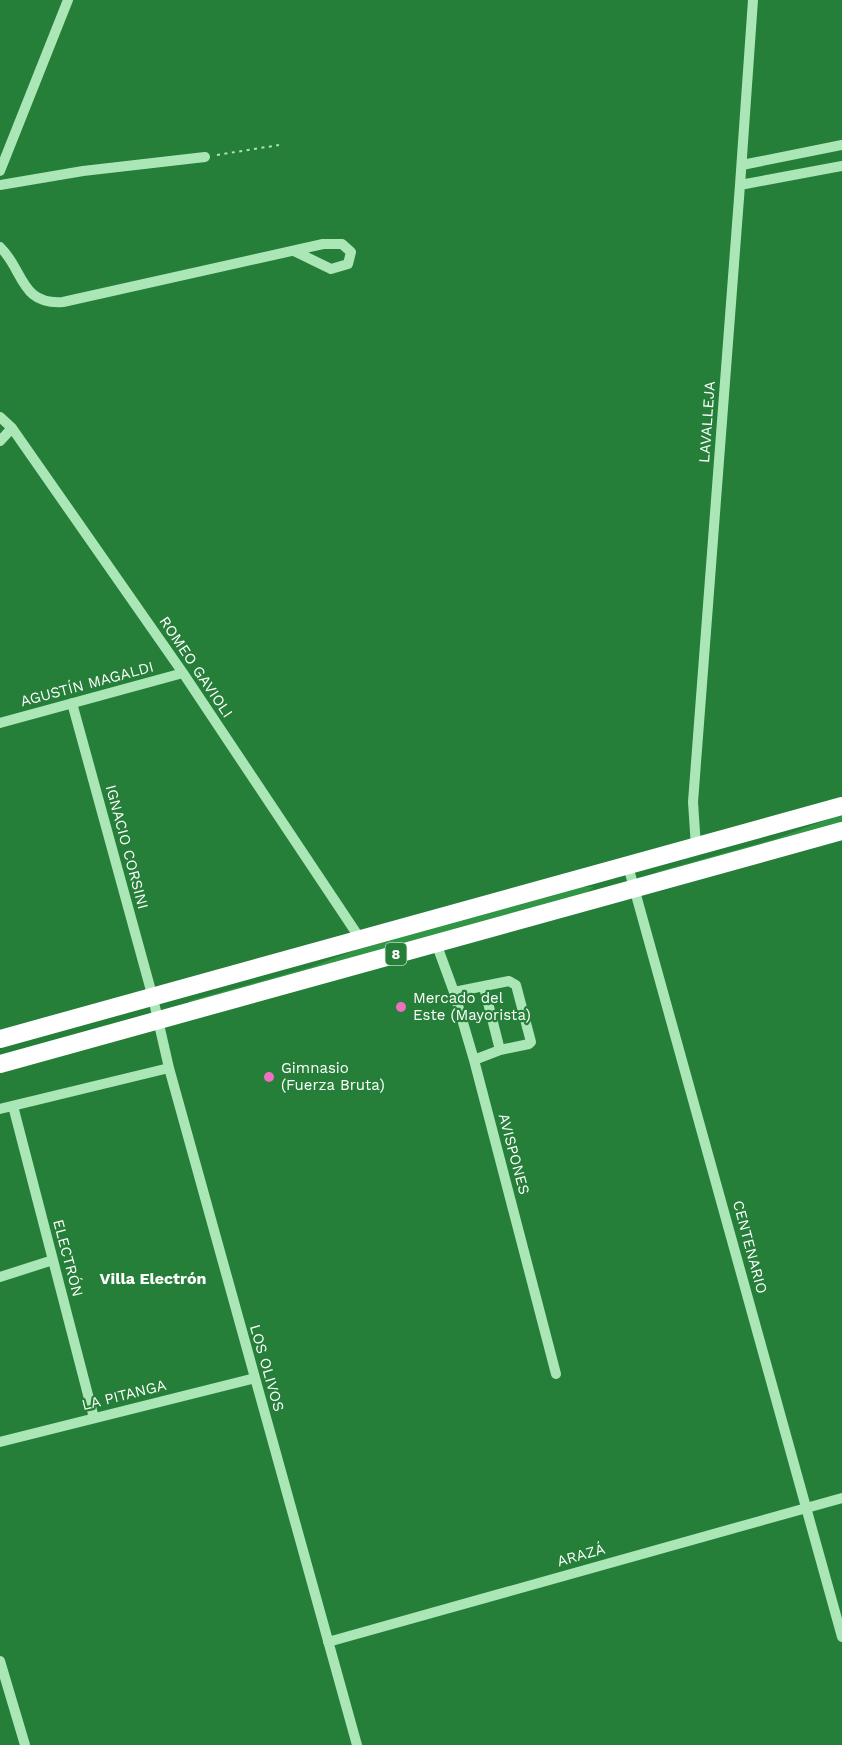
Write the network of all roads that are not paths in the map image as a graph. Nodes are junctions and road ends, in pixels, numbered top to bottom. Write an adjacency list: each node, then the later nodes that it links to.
1 (68, 0): 7 (street)
2 (753, 0): 5 (street, LAVALLEJA)
3 (842, 145): 5 (street)
4 (205, 157): 8 (street)
5 (742, 165): 9 (street, LAVALLEJA)
6 (842, 166): 9 (street)
7 (0, 171)
8 (0, 185)
9 (740, 185): 20 (street, LAVALLEJA)
10 (0, 247): 11 (street)
11 (294, 251)
12 (0, 417): 13 (street, ROMEO GAVIOLI)
13 (12, 428): 14 (street); 15 (street, ROMEO GAVIOLI)
14 (0, 441)
15 (183, 673): 16 (street, AGUSTÍN MAGALDI); 23 (street, ROMEO GAVIOLI)
16 (72, 704): 17 (street, AGUSTÍN MAGALDI); 27 (street, IGNACIO CORSINI)
17 (0, 723)
18 (842, 806): 20 (highway, 8)
19 (842, 831): 22 (highway, 8)
20 (696, 847): 21 (highway, 8)
21 (628, 866): 22 (street, CENTENARIO); 23 (highway, 8)
22 (635, 888): 24 (highway, 8); 43 (street, CENTENARIO)
23 (361, 940): 27 (highway, 8)
24 (436, 943): 26 (street, AVISPONES); 28 (highway, 8)
25 (484, 987): 26 (street); 30 (street); 30 (street)
26 (453, 992): 31 (street, AVISPONES)
27 (153, 998): 28 (street, LOS OLIVOS); 29 (highway, 8)
28 (157, 1020): 32 (highway, 8); 33 (street, LOS OLIVOS)
29 (0, 1039)
30 (500, 1050): 31 (street)
31 (474, 1060): 38 (street, AVISPONES)
32 (0, 1064)
33 (169, 1068): 34 (street); 39 (street, LOS OLIVOS)
34 (13, 1106): 35 (street); 36 (street, ELECTRÓN)
35 (0, 1109)
36 (53, 1260): 37 (street); 40 (street, ELECTRÓN)
37 (0, 1277)
38 (556, 1374)
39 (255, 1378): 40 (street, LA PITANGA); 45 (street, LOS OLIVOS)
40 (94, 1418): 41 (street, LA PITANGA)
41 (0, 1442)
42 (842, 1498): 43 (street, ARAZÁ)
43 (806, 1508): 44 (street, CENTENARIO); 45 (street, ARAZÁ)
44 (842, 1637)
45 (328, 1642): 48 (street, LOS OLIVOS)
46 (0, 1661): 47 (street)
47 (25, 1745)
48 (357, 1745)

